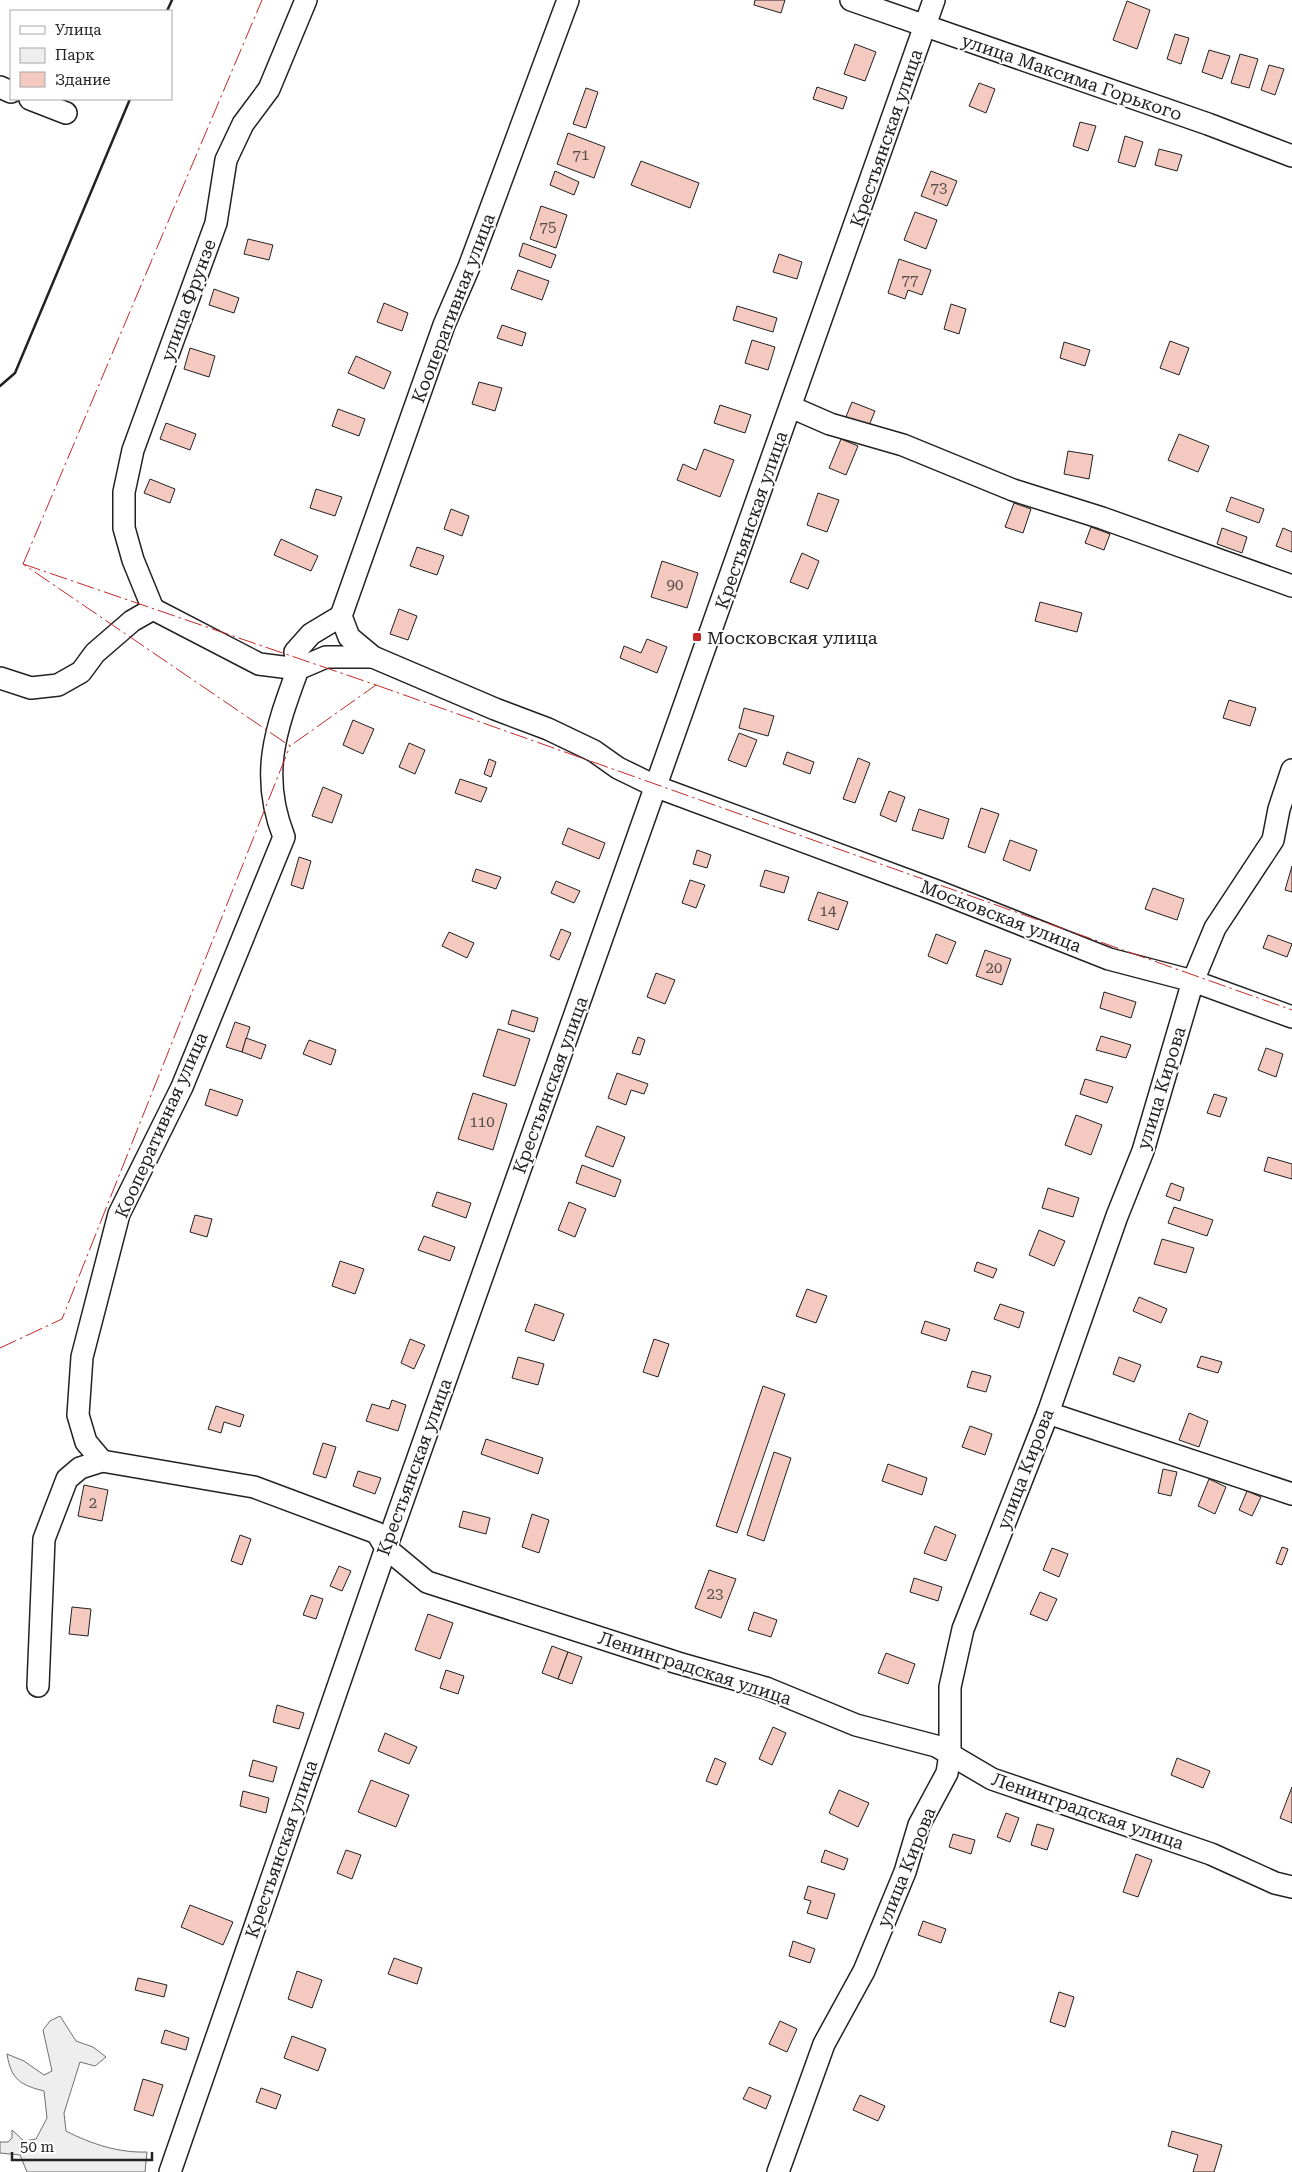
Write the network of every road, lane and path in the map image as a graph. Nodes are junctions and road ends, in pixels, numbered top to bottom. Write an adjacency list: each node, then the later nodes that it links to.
1 (306, 0): 11 (street, улица Фрунзе)
2 (568, 0): 12 (street, Кооперативная улица)
3 (851, 0): 5 (street, улица Максима Горького)
4 (934, 0): 5 (street, Крестьянская улица)
5 (925, 27): 8 (street, улица Максима Горького); 9 (street, Крестьянская улица)
6 (33, 100): 7 (street)
7 (66, 113)
8 (1292, 156)
9 (791, 407): 10 (street); 17 (street, Крестьянская улица)
10 (1292, 586)
11 (153, 609): 14 (street); 15 (street)
12 (341, 616): 13 (street, Московская улица); 14 (street)
13 (374, 657): 14 (street); 17 (street, Московская улица)
14 (298, 669): 21 (street, Кооперативная улица)
15 (0, 678)
16 (1292, 770): 18 (street, улица Кирова)
17 (657, 787): 18 (street, Московская улица); 23 (street, Крестьянская улица)
18 (1193, 980): 19 (street, Московская улица); 20 (street, улица Кирова)
19 (1292, 1017)
20 (1048, 1412): 22 (street); 25 (street, улица Кирова)
21 (102, 1461): 23 (street, Ленинградская улица); 24 (street)
22 (1292, 1494)
23 (386, 1548): 25 (street, Ленинградская улица); 27 (street, Крестьянская улица)
24 (38, 1686)
25 (950, 1754): 26 (street, Ленинградская улица); 28 (street, улица Кирова)
26 (1292, 1887)
27 (170, 2172)
28 (778, 2172)

